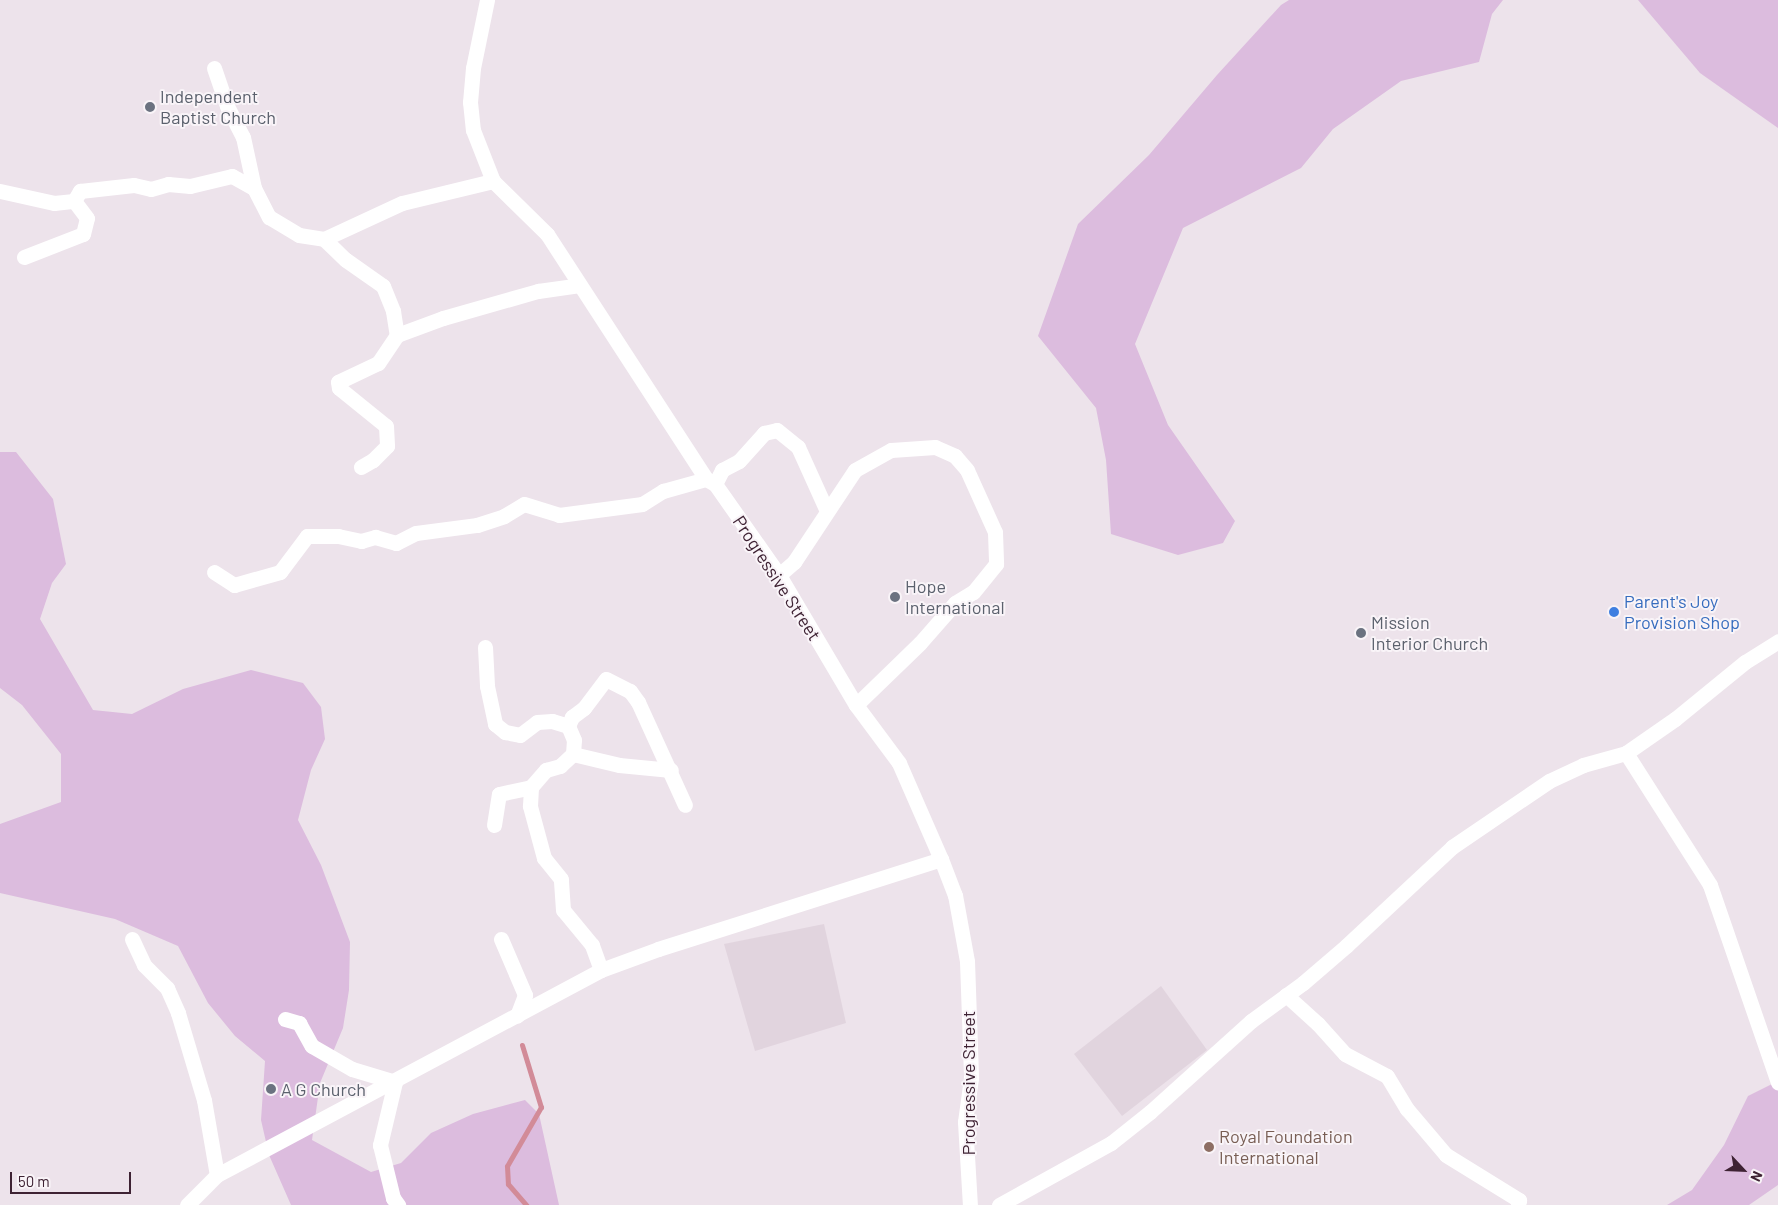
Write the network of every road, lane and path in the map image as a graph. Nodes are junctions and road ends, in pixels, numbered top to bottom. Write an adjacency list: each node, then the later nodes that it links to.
1 (487, 0): 3 (street, Progressive Street)
2 (214, 68): 4 (street)
3 (493, 181): 7 (street); 9 (street, Progressive Street)
4 (254, 188): 6 (street); 7 (street)
5 (0, 191): 6 (street)
6 (74, 201): 8 (street)
7 (324, 239): 10 (street)
8 (24, 257)
9 (580, 285): 10 (street); 12 (street, Progressive Street)
10 (397, 336): 11 (street)
11 (361, 467)
12 (711, 482): 13 (street); 14 (street); 15 (street, Progressive Street)
13 (826, 509): 15 (street); 18 (street)
14 (214, 572)
15 (779, 575): 18 (street, Progressive Street)
16 (1778, 641): 20 (street)
17 (485, 647): 19 (street)
18 (856, 705): 26 (street, Progressive Street)
19 (568, 726): 21 (street); 22 (street)
20 (1626, 753): 30 (street); 34 (street)
21 (573, 754): 22 (street); 23 (street)
22 (671, 770): 24 (street)
23 (530, 788): 25 (street); 29 (street)
24 (685, 805)
25 (494, 825)
26 (941, 859): 29 (street); 38 (street, Progressive Street)
27 (502, 938): 31 (street)
28 (132, 939): 35 (street)
29 (601, 970): 31 (street)
30 (1286, 995): 39 (street); 40 (street)
31 (518, 1016): 33 (street)
32 (285, 1019): 33 (street)
33 (395, 1082): 35 (street); 37 (street)
34 (1778, 1083)
35 (217, 1175): 36 (street)
36 (187, 1205)
37 (398, 1205)
38 (970, 1205)
39 (999, 1205)
40 (1518, 1205)

